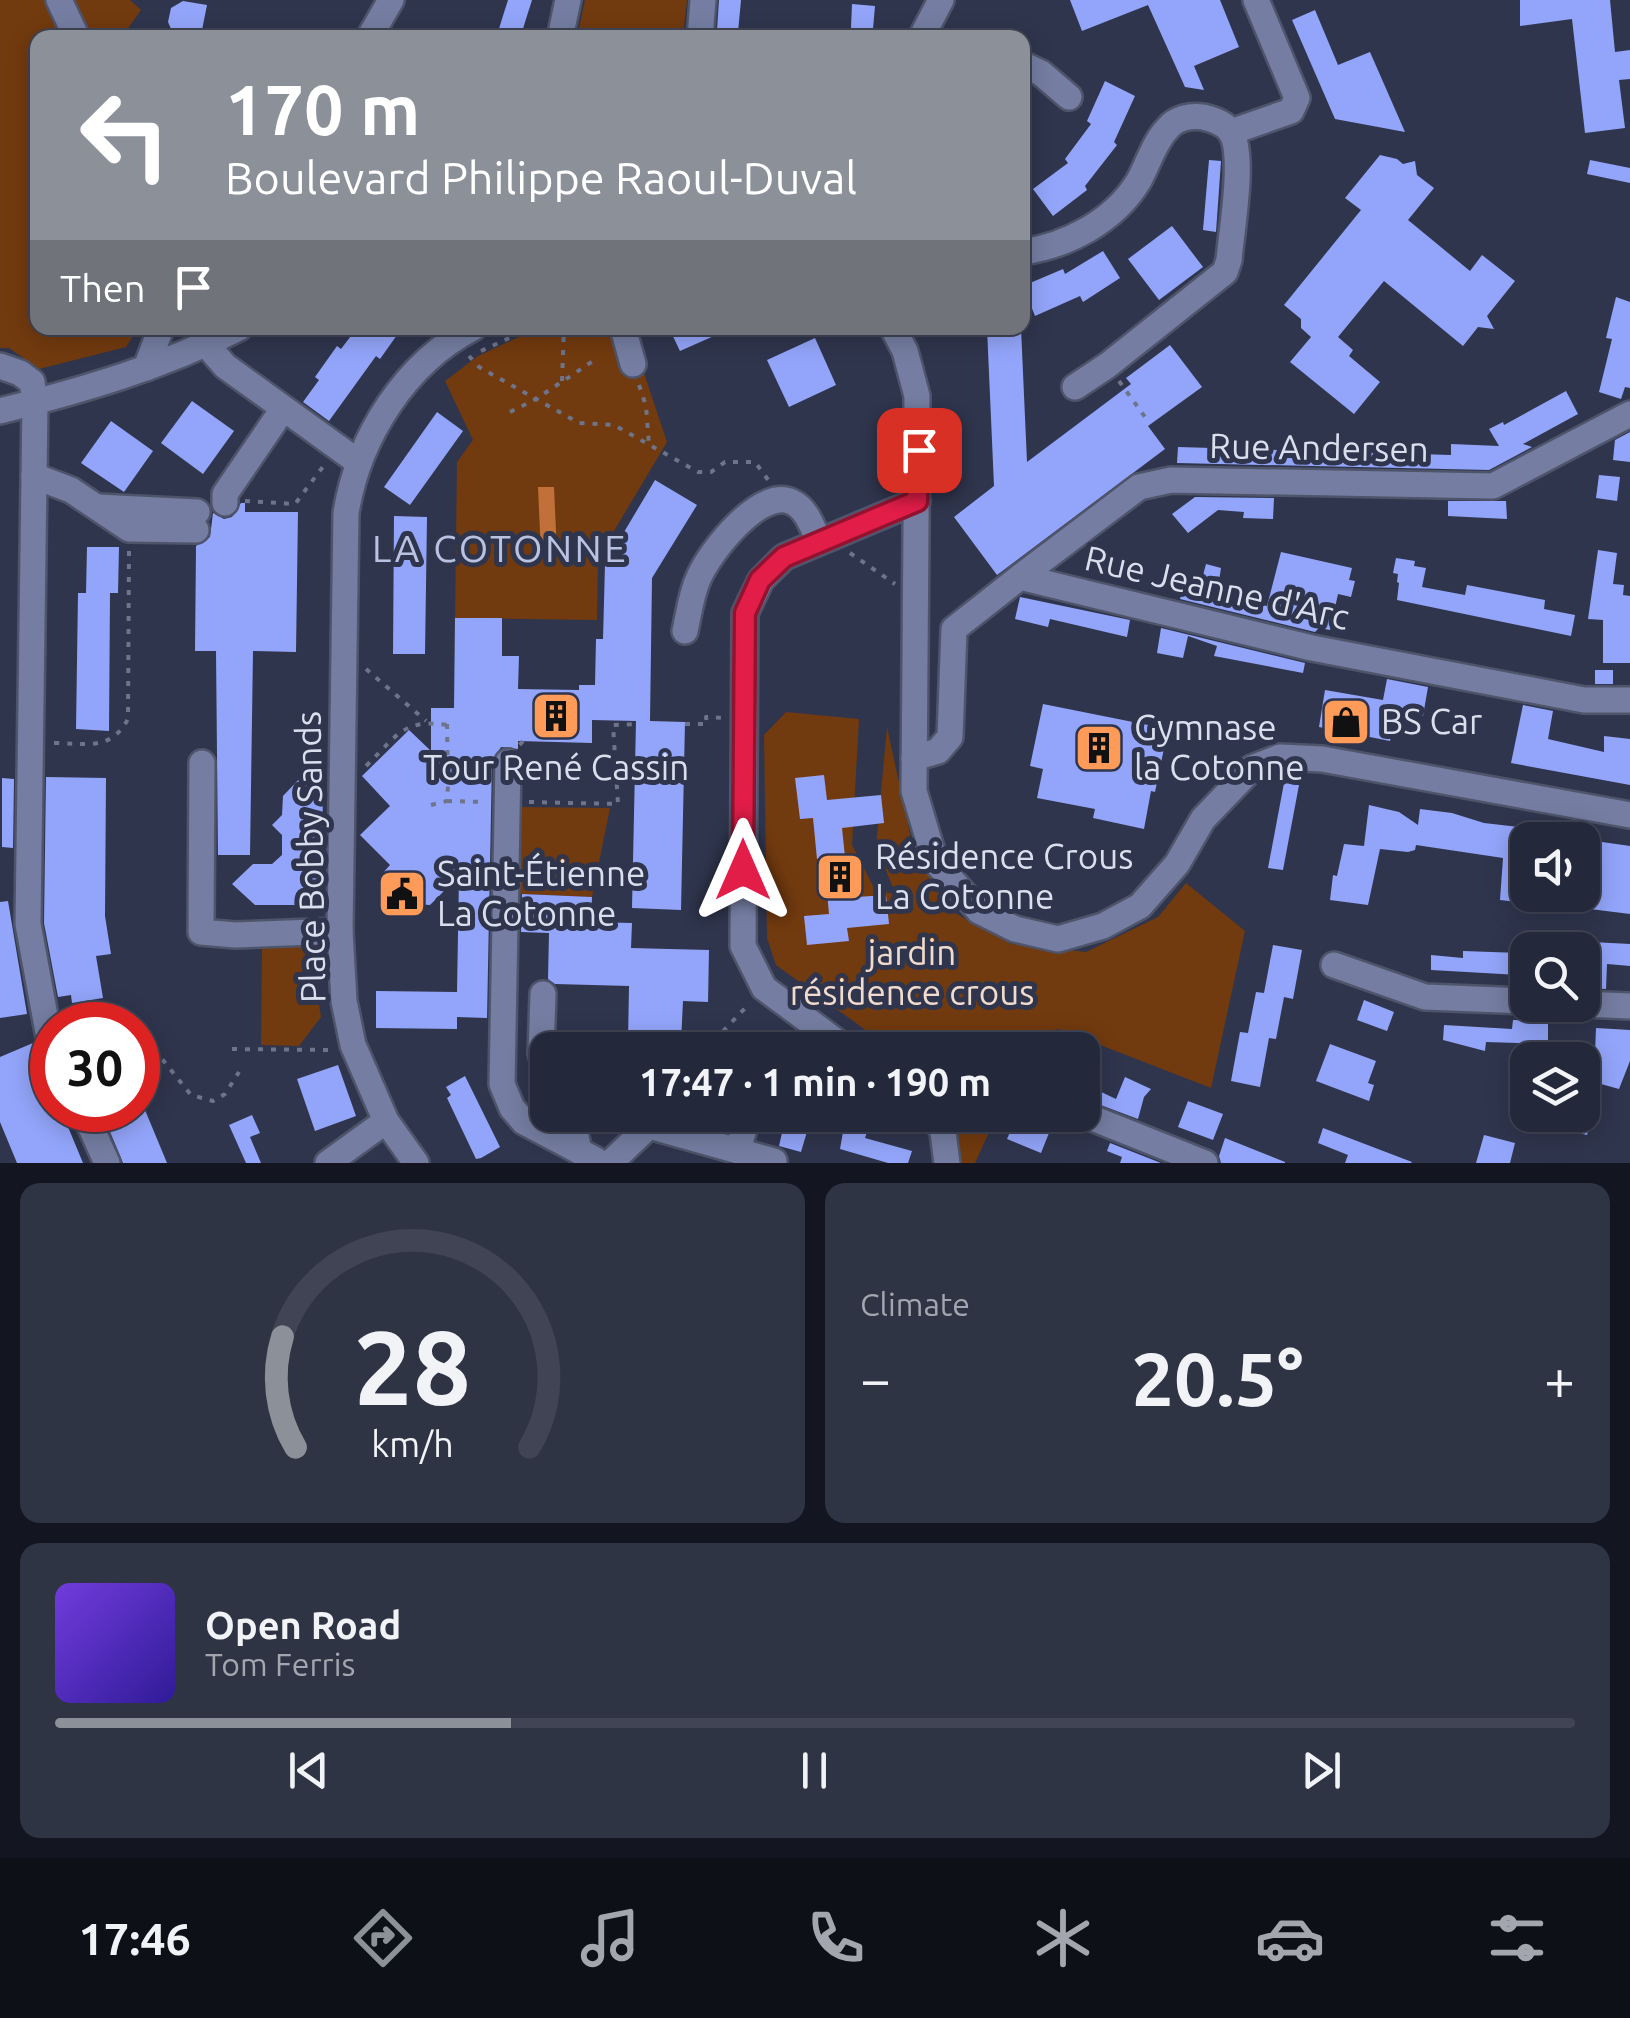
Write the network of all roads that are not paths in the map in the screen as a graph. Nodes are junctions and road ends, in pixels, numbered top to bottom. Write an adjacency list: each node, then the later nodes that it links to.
1 (60, 0): 7 (street)
2 (391, 0): 8 (street)
3 (568, 0): 9 (street)
4 (703, 0): 10 (street)
5 (941, 0): 11 (street)
6 (1256, 0): 14 (street)
7 (73, 30)
8 (374, 30)
9 (562, 30)
10 (701, 30)
11 (925, 30)
12 (1030, 68): 13 (street)
13 (1068, 96)
14 (1231, 132): 15 (street); 25 (street)
15 (1030, 251)
16 (158, 335): 24 (street)
17 (225, 335): 21 (street)
18 (459, 335): 30 (street, Place Bobby Sands)
19 (625, 335): 22 (street)
20 (896, 335): 32 (street)
21 (206, 344): 24 (street); 27 (street)
22 (633, 364)
23 (0, 366): 26 (street)
24 (146, 368): 26 (street)
25 (1075, 387)
26 (35, 402): 28 (street); 31 (street)
27 (283, 409): 30 (street); 33 (street)
28 (0, 412)
29 (1630, 414): 36 (street, Rue Andersen)
30 (347, 456): 43 (street, Place Bobby Sands)
31 (34, 476): 34 (street); 47 (street)
32 (917, 501): 35 (street); 39 (street)
33 (225, 503)
34 (97, 508): 34 (street)
35 (819, 541): 37 (street); 51 (street)
36 (1020, 577): 38 (street, Rue Jeanne d'Arc); 39 (street)
37 (685, 631)
38 (1630, 700)
39 (914, 758): 42 (street)
40 (202, 763): 43 (street)
41 (505, 763): 59 (street)
42 (1630, 815)
43 (340, 931): 52 (street, Place Bobby Sands)
44 (1334, 965): 46 (street)
45 (544, 994): 50 (street)
46 (1510, 1001)
47 (42, 1002)
48 (1600, 1005): 49 (street)
49 (1630, 1006)
50 (541, 1032)
51 (824, 1032)
52 (386, 1121): 62 (street); 63 (street, Place Bobby Sands)
53 (1100, 1121): 66 (street)
54 (93, 1132): 61 (street)
55 (576, 1132): 59 (street)
56 (743, 1132): 58 (street)
57 (944, 1132): 65 (street)
58 (738, 1150): 60 (street); 64 (street)
59 (588, 1157)
60 (774, 1161)
61 (107, 1163)
62 (328, 1163)
63 (416, 1163)
64 (610, 1163)
65 (947, 1163)
66 (1205, 1163)

